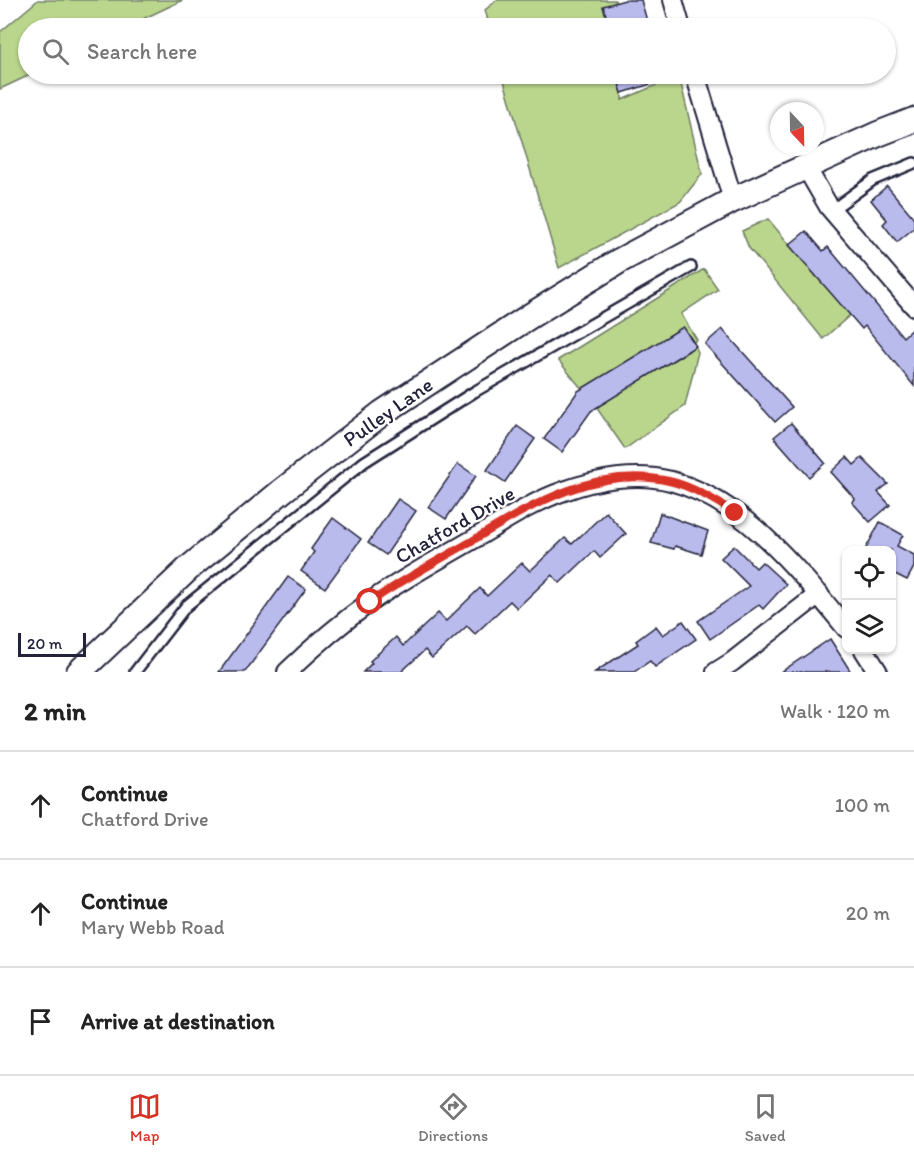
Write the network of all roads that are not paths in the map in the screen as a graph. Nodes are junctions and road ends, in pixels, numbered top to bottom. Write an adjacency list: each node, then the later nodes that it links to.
1 (673, 0): 2 (street)
2 (678, 18)
3 (697, 84): 7 (street)
4 (914, 120): 6 (street, Pulley Lane)
5 (914, 163): 8 (lane)
6 (806, 167): 7 (street, Pulley Lane); 8 (street)
7 (733, 200): 14 (street, Pulley Lane)
8 (832, 210): 10 (street)
9 (691, 267): 15 (lane)
10 (914, 306)
11 (819, 594): 12 (street, Chatford Drive); 16 (street, Chatford Drive); 17 (street)
12 (842, 623)
13 (867, 654): 18 (street)
14 (79, 672)
15 (135, 672)
16 (286, 672)
17 (716, 672)
18 (878, 672)

